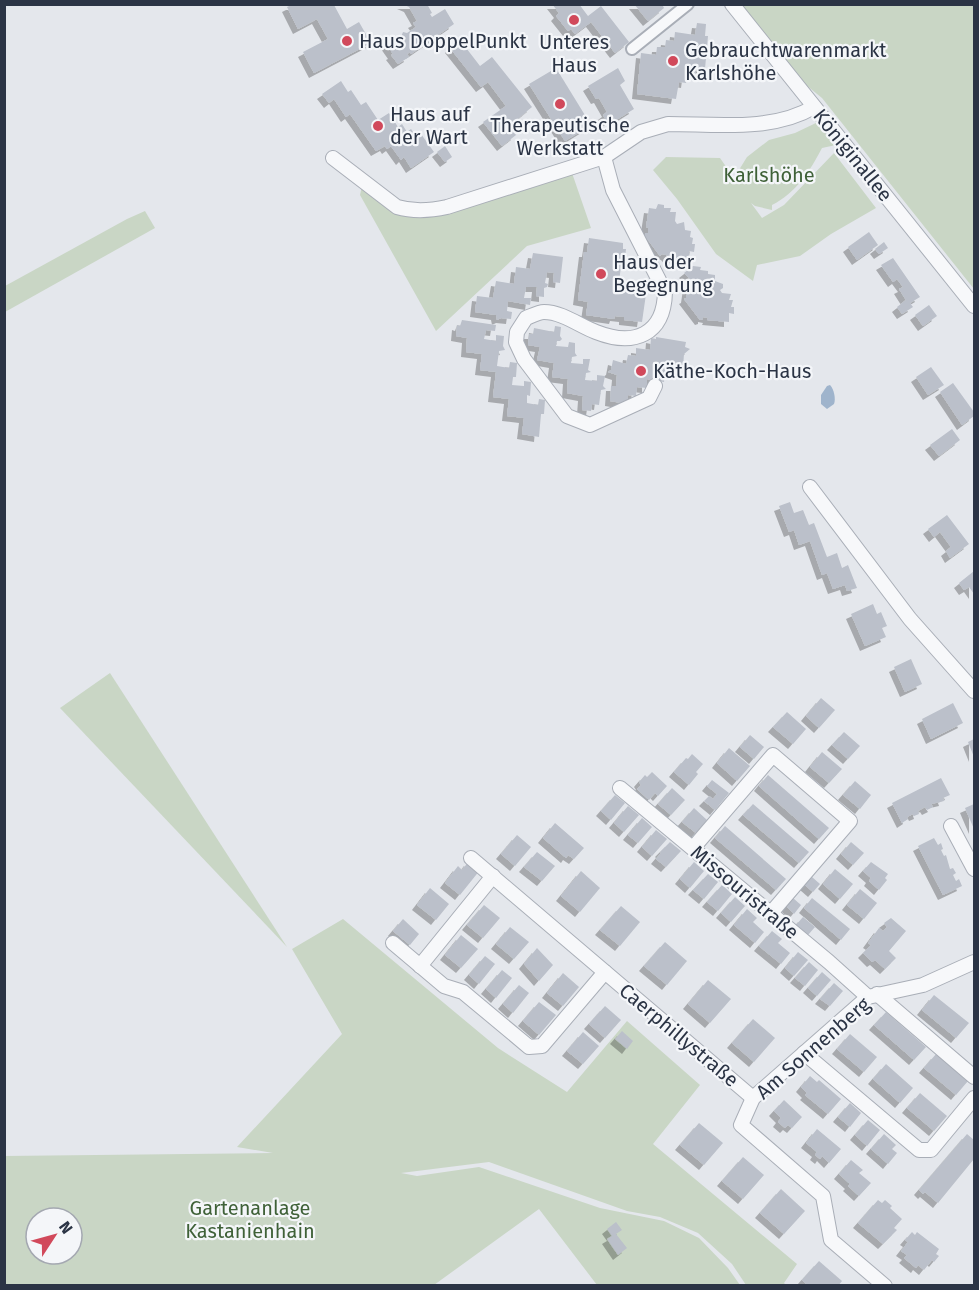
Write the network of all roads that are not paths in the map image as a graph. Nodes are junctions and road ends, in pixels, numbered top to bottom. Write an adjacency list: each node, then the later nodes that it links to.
1 (688, 4): 3 (street)
2 (732, 4): 4 (street, Königinallee)
3 (632, 49)
4 (814, 107): 5 (street); 7 (street, Königinallee)
5 (603, 157): 6 (street); 8 (street)
6 (333, 158)
7 (975, 306)
8 (655, 386)
9 (810, 487): 10 (street)
10 (975, 692)
11 (620, 788): 13 (street, Missouristraße)
12 (951, 826): 15 (street)
13 (693, 848): 17 (street, Missouristraße); 17 (street)
14 (471, 858): 16 (street, Caerphillystraße)
15 (975, 869)
16 (493, 876): 20 (street); 21 (street, Caerphillystraße)
17 (771, 913): 22 (street, Missouristraße)
18 (393, 943): 20 (street, Caerphillystraße)
19 (975, 962): 22 (street, Am Sonnenberg)
20 (420, 966): 21 (street, Caerphillystraße)
21 (604, 972): 25 (street, Caerphillystraße)
22 (872, 995): 23 (street, Am Sonnenberg); 24 (street, Missouristraße)
23 (804, 1053): 25 (street, Am Sonnenberg); 26 (street)
24 (975, 1077)
25 (753, 1098): 27 (street, Am Sonnenberg)
26 (975, 1098)
27 (885, 1286)

